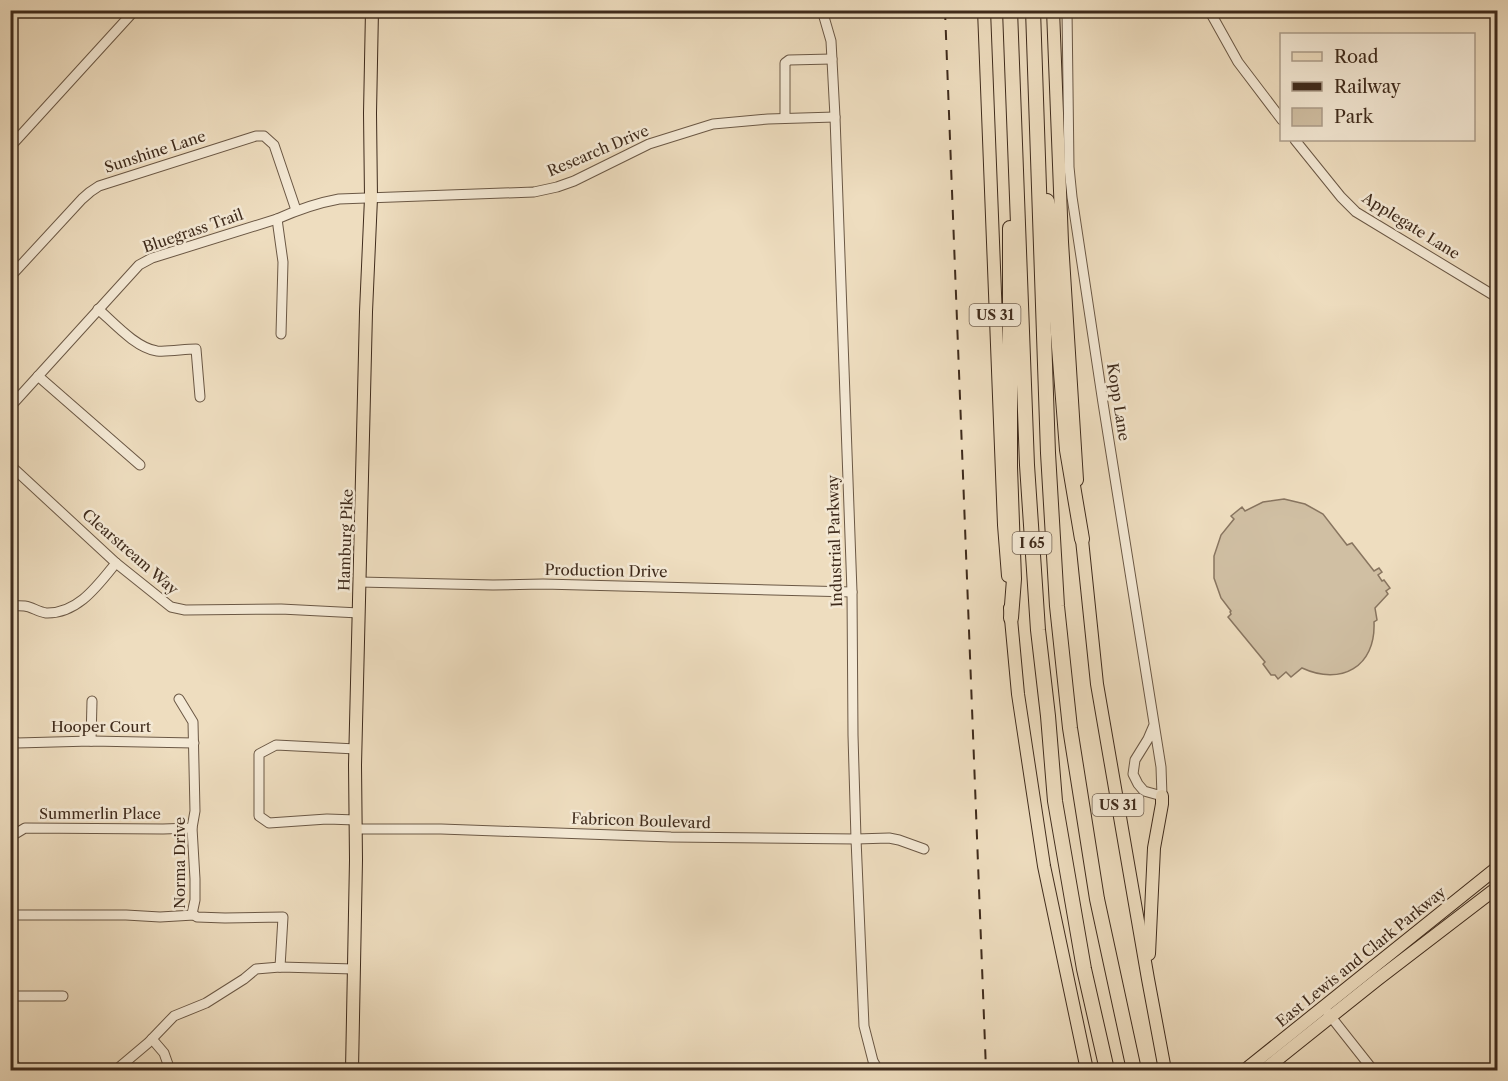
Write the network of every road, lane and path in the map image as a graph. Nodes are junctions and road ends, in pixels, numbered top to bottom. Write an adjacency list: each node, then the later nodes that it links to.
1 (135, 10): 15 (street)
2 (372, 10): 17 (main road, Hamburg Pike)
3 (822, 10): 10 (street, Industrial Parkway)
4 (984, 10): 36 (main road, US 31)
5 (1010, 10): 18 (highway, I 65)
6 (1033, 10): 16 (highway, I 65)
7 (1053, 10): 30 (main road, US 31)
8 (1067, 10): 39 (street, Kopp Lane)
9 (1209, 10): 13 (street)
10 (832, 59): 11 (street, Industrial Parkway); 12 (street)
11 (835, 117): 12 (street, Research Drive); 33 (street, Industrial Parkway)
12 (785, 118): 17 (street, Research Drive)
13 (1280, 119)
14 (1296, 141): 22 (street, Applegate Lane)
15 (10, 147)
16 (1038, 179): 30 (highway); 71 (highway, I 65)
17 (371, 198): 19 (street, Bluegrass Trail); 32 (main road, Hamburg Pike)
18 (1017, 204): 36 (highway); 70 (highway, I 65)
19 (296, 210): 20 (street, Bluegrass Trail); 21 (street, Sunshine Lane)
20 (277, 219): 23 (street, Bluegrass Trail); 24 (street)
21 (10, 277)
22 (1497, 298)
23 (98, 309): 25 (street, Bluegrass Trail); 26 (street)
24 (281, 334)
25 (38, 376): 27 (street, Bluegrass Trail); 29 (street)
26 (200, 397)
27 (10, 407)
28 (10, 465): 31 (street, Clearstream Way)
29 (140, 465)
30 (1082, 538): 56 (main road, US 31)
31 (116, 563): 34 (street); 35 (street, Clearstream Way)
32 (359, 582): 33 (street, Production Drive); 35 (main road, Hamburg Pike)
33 (852, 592): 48 (street, Industrial Parkway)
34 (10, 606)
35 (359, 613): 43 (main road, Hamburg Pike)
36 (1011, 618): 69 (main road, US 31)
37 (179, 699): 42 (street, Norma Drive)
38 (92, 701): 41 (street)
39 (1154, 725): 44 (street, Kopp Lane); 44 (street)
40 (10, 737): 41 (street, Hooper Court)
41 (91, 741): 42 (street, Hooper Court)
42 (194, 743): 46 (street, Norma Drive)
43 (356, 749): 45 (main road, Hamburg Pike); 45 (street, Fabricon Boulevard)
44 (1162, 796): 56 (main road)
45 (356, 824): 48 (street, Fabricon Boulevard); 55 (main road, Hamburg Pike)
46 (192, 828): 47 (street, Summerlin Place); 53 (street, Norma Drive)
47 (10, 837)
48 (856, 839): 49 (street, Fabricon Boulevard); 68 (street, Industrial Parkway)
49 (924, 849)
50 (1497, 867): 59 (main road, East Lewis and Clark Parkway)
51 (1497, 887): 59 (main road, East Lewis and Clark Parkway)
52 (10, 915): 53 (street)
53 (194, 915): 54 (street, Norma Drive)
54 (280, 967): 55 (street); 60 (street)
55 (354, 969): 67 (main road, Hamburg Pike)
56 (1148, 979): 62 (main road, US 31)
57 (10, 996): 58 (street)
58 (63, 996)
59 (1327, 1012): 63 (main road, East Lewis and Clark Parkway); 72 (main road, East Lewis and Clark Parkway); 73 (street)
60 (152, 1039): 65 (street); 66 (street)
61 (10, 1058): 64 (street)
62 (1165, 1068)
63 (1267, 1070)
64 (18, 1071)
65 (116, 1071)
66 (170, 1071)
67 (352, 1071)
68 (878, 1071)
69 (1087, 1071)
70 (1107, 1071)
71 (1134, 1071)
72 (1245, 1071)
73 (1372, 1071)

